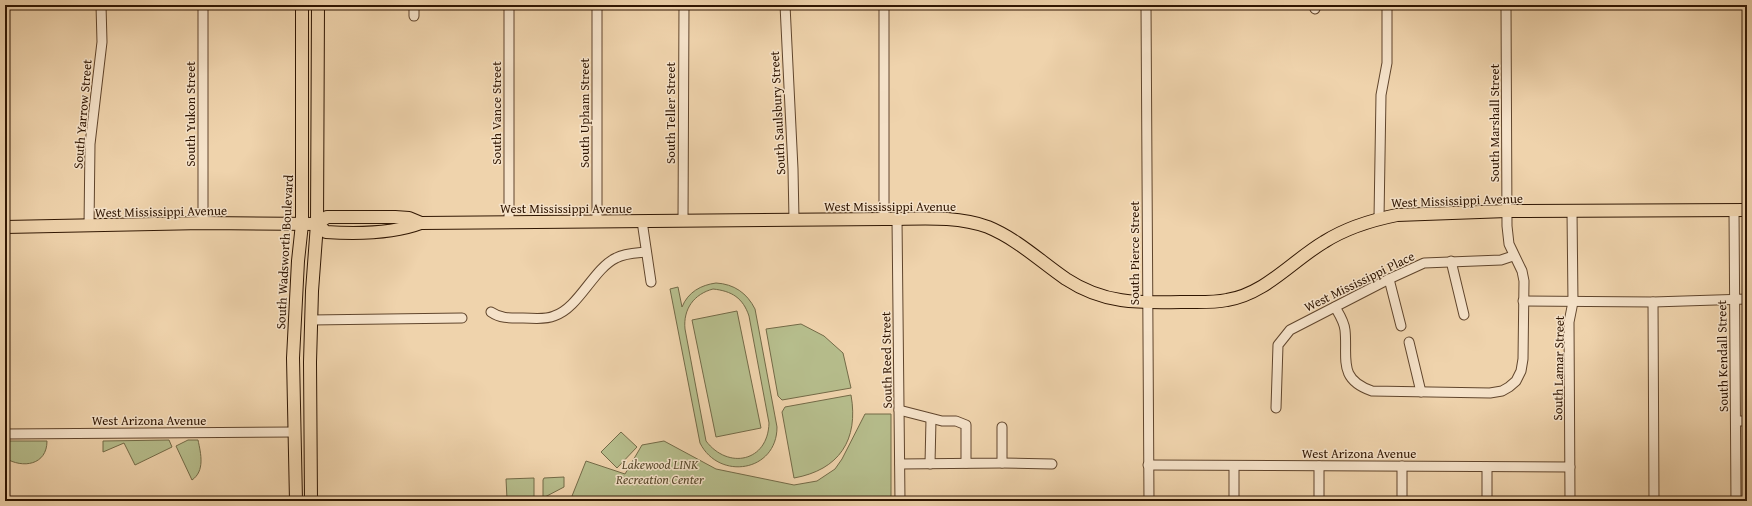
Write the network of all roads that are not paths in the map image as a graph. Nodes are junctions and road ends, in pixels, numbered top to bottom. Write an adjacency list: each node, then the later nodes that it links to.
1 (101, 5): 33 (street, South Yarrow Street)
2 (203, 5): 29 (street, South Yukon Street)
3 (302, 5): 15 (main road, South Wadsworth Boulevard)
4 (318, 5): 16 (main road)
5 (414, 5): 14 (street)
6 (509, 5): 25 (street, South Vance Street)
7 (597, 5): 26 (street, South Upham Street)
8 (684, 5): 27 (street, South Teller Street)
9 (785, 5): 24 (street, South Saulsbury Street)
10 (884, 5): 22 (street)
11 (1146, 5): 44 (street, South Pierce Street)
12 (1387, 5): 21 (street)
13 (1506, 5): 19 (street, South Marshall Street)
14 (414, 16)
15 (302, 32): 16 (main road); 30 (main road, South Wadsworth Boulevard)
16 (318, 98): 31 (main road)
17 (1734, 210): 18 (main road, West Mississippi Avenue); 20 (main road, West Mississippi Avenue); 39 (street, South Kendall Street)
18 (1747, 210)
19 (1507, 211): 20 (main road, West Mississippi Avenue); 21 (main road, West Mississippi Avenue); 35 (street, South Marshall Street)
20 (1572, 211): 42 (street, South Lamar Street)
21 (1379, 218): 44 (main road, West Mississippi Avenue)
22 (884, 219): 23 (main road, West Mississippi Avenue); 24 (main road, West Mississippi Avenue)
23 (897, 219): 44 (main road, West Mississippi Avenue); 54 (street, South Reed Street)
24 (794, 220): 27 (main road, West Mississippi Avenue)
25 (509, 221): 26 (main road, West Mississippi Avenue); 31 (main road, West Mississippi Avenue)
26 (597, 221): 28 (main road, West Mississippi Avenue)
27 (683, 221): 28 (main road, West Mississippi Avenue)
28 (642, 222): 34 (street)
29 (203, 223): 30 (main road, West Mississippi Avenue); 33 (main road, West Mississippi Avenue)
30 (302, 224): 31 (main road, West Mississippi Avenue); 59 (main road, South Wadsworth Boulevard)
31 (317, 224): 49 (main road)
32 (5, 226): 33 (main road, West Mississippi Avenue)
33 (89, 226)
34 (646, 252): 38 (street); 46 (street)
35 (1513, 256): 36 (street, West Mississippi Place); 41 (street, South Marshall Street)
36 (1452, 261): 37 (street, West Mississippi Place); 47 (street)
37 (1389, 279): 45 (street, West Mississippi Place); 50 (street)
38 (651, 282)
39 (1734, 299): 40 (street); 43 (street); 56 (street, South Kendall Street)
40 (1747, 299)
41 (1523, 301): 42 (street); 52 (street, South Marshall Street)
42 (1573, 302): 43 (street); 71 (street, South Lamar Street)
43 (1653, 302): 82 (street)
44 (1147, 303): 66 (street, South Pierce Street)
45 (1335, 307): 52 (street); 53 (street, West Mississippi Place)
46 (491, 312)
47 (1464, 315)
48 (462, 318): 49 (street)
49 (311, 320): 72 (main road)
50 (1401, 326)
51 (1409, 342): 52 (street)
52 (1421, 392)
53 (1276, 408)
54 (899, 410): 55 (street); 63 (street, South Reed Street)
55 (931, 419): 61 (street); 64 (street)
56 (1736, 421): 57 (street); 83 (street, South Kendall Street)
57 (1747, 421)
58 (1002, 427): 62 (street)
59 (294, 432): 60 (street, West Arizona Avenue); 72 (main road); 73 (main road, South Wadsworth Boulevard)
60 (5, 434)
61 (966, 463): 62 (street); 64 (street)
62 (1002, 463): 65 (street)
63 (900, 464): 64 (street); 75 (street, South Reed Street)
64 (930, 464)
65 (1052, 464)
66 (1148, 465): 67 (street, West Arizona Avenue); 76 (street, South Pierce Street)
67 (1234, 466): 68 (street, West Arizona Avenue); 77 (street)
68 (1319, 466): 69 (street, West Arizona Avenue); 78 (street)
69 (1402, 466): 70 (street, West Arizona Avenue); 79 (street)
70 (1487, 467): 71 (street, West Arizona Avenue); 80 (street)
71 (1570, 467): 81 (street, South Lamar Street)
72 (310, 479): 74 (main road)
73 (296, 501)
74 (311, 501)
75 (900, 501)
76 (1149, 501)
77 (1234, 501)
78 (1319, 501)
79 (1402, 501)
80 (1487, 501)
81 (1570, 501)
82 (1654, 501)
83 (1736, 501)

